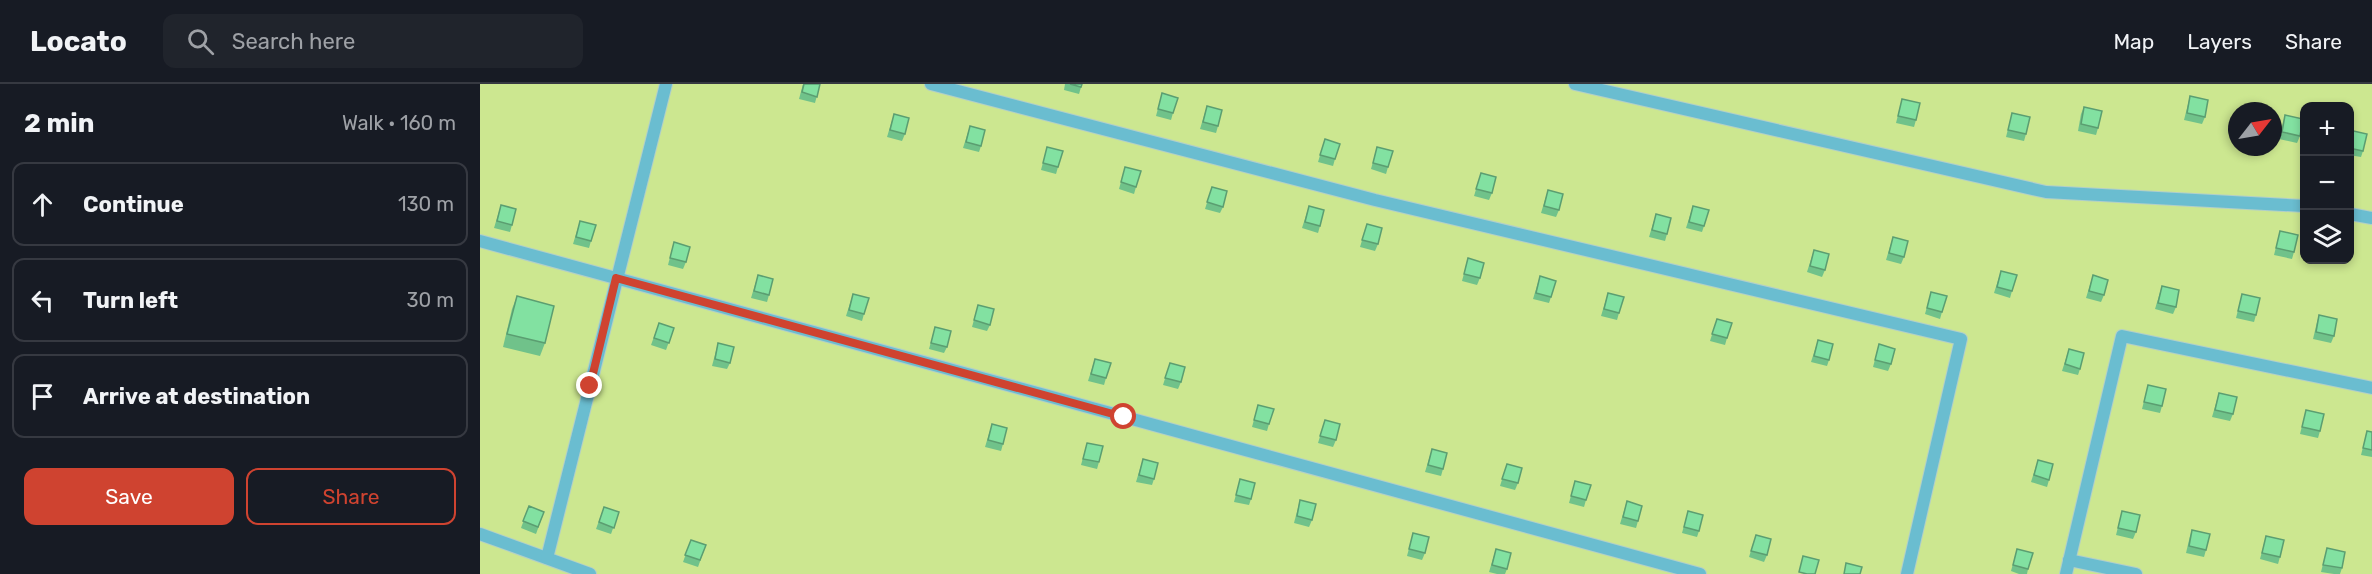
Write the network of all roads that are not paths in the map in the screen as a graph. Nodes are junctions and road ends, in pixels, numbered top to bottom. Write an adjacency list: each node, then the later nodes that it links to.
1 (666, 84): 8 (lane)
2 (931, 84): 15 (lane)
3 (1575, 84): 4 (lane)
4 (2300, 206)
5 (2354, 215): 6 (lane)
6 (2372, 218)
7 (480, 241): 8 (lane)
8 (616, 278): 11 (lane); 14 (lane)
9 (2372, 388): 12 (lane)
10 (480, 534): 11 (lane)
11 (546, 558): 13 (lane)
12 (2069, 560): 16 (lane); 17 (lane)
13 (591, 574)
14 (1700, 574)
15 (1907, 574)
16 (2066, 574)
17 (2136, 574)

